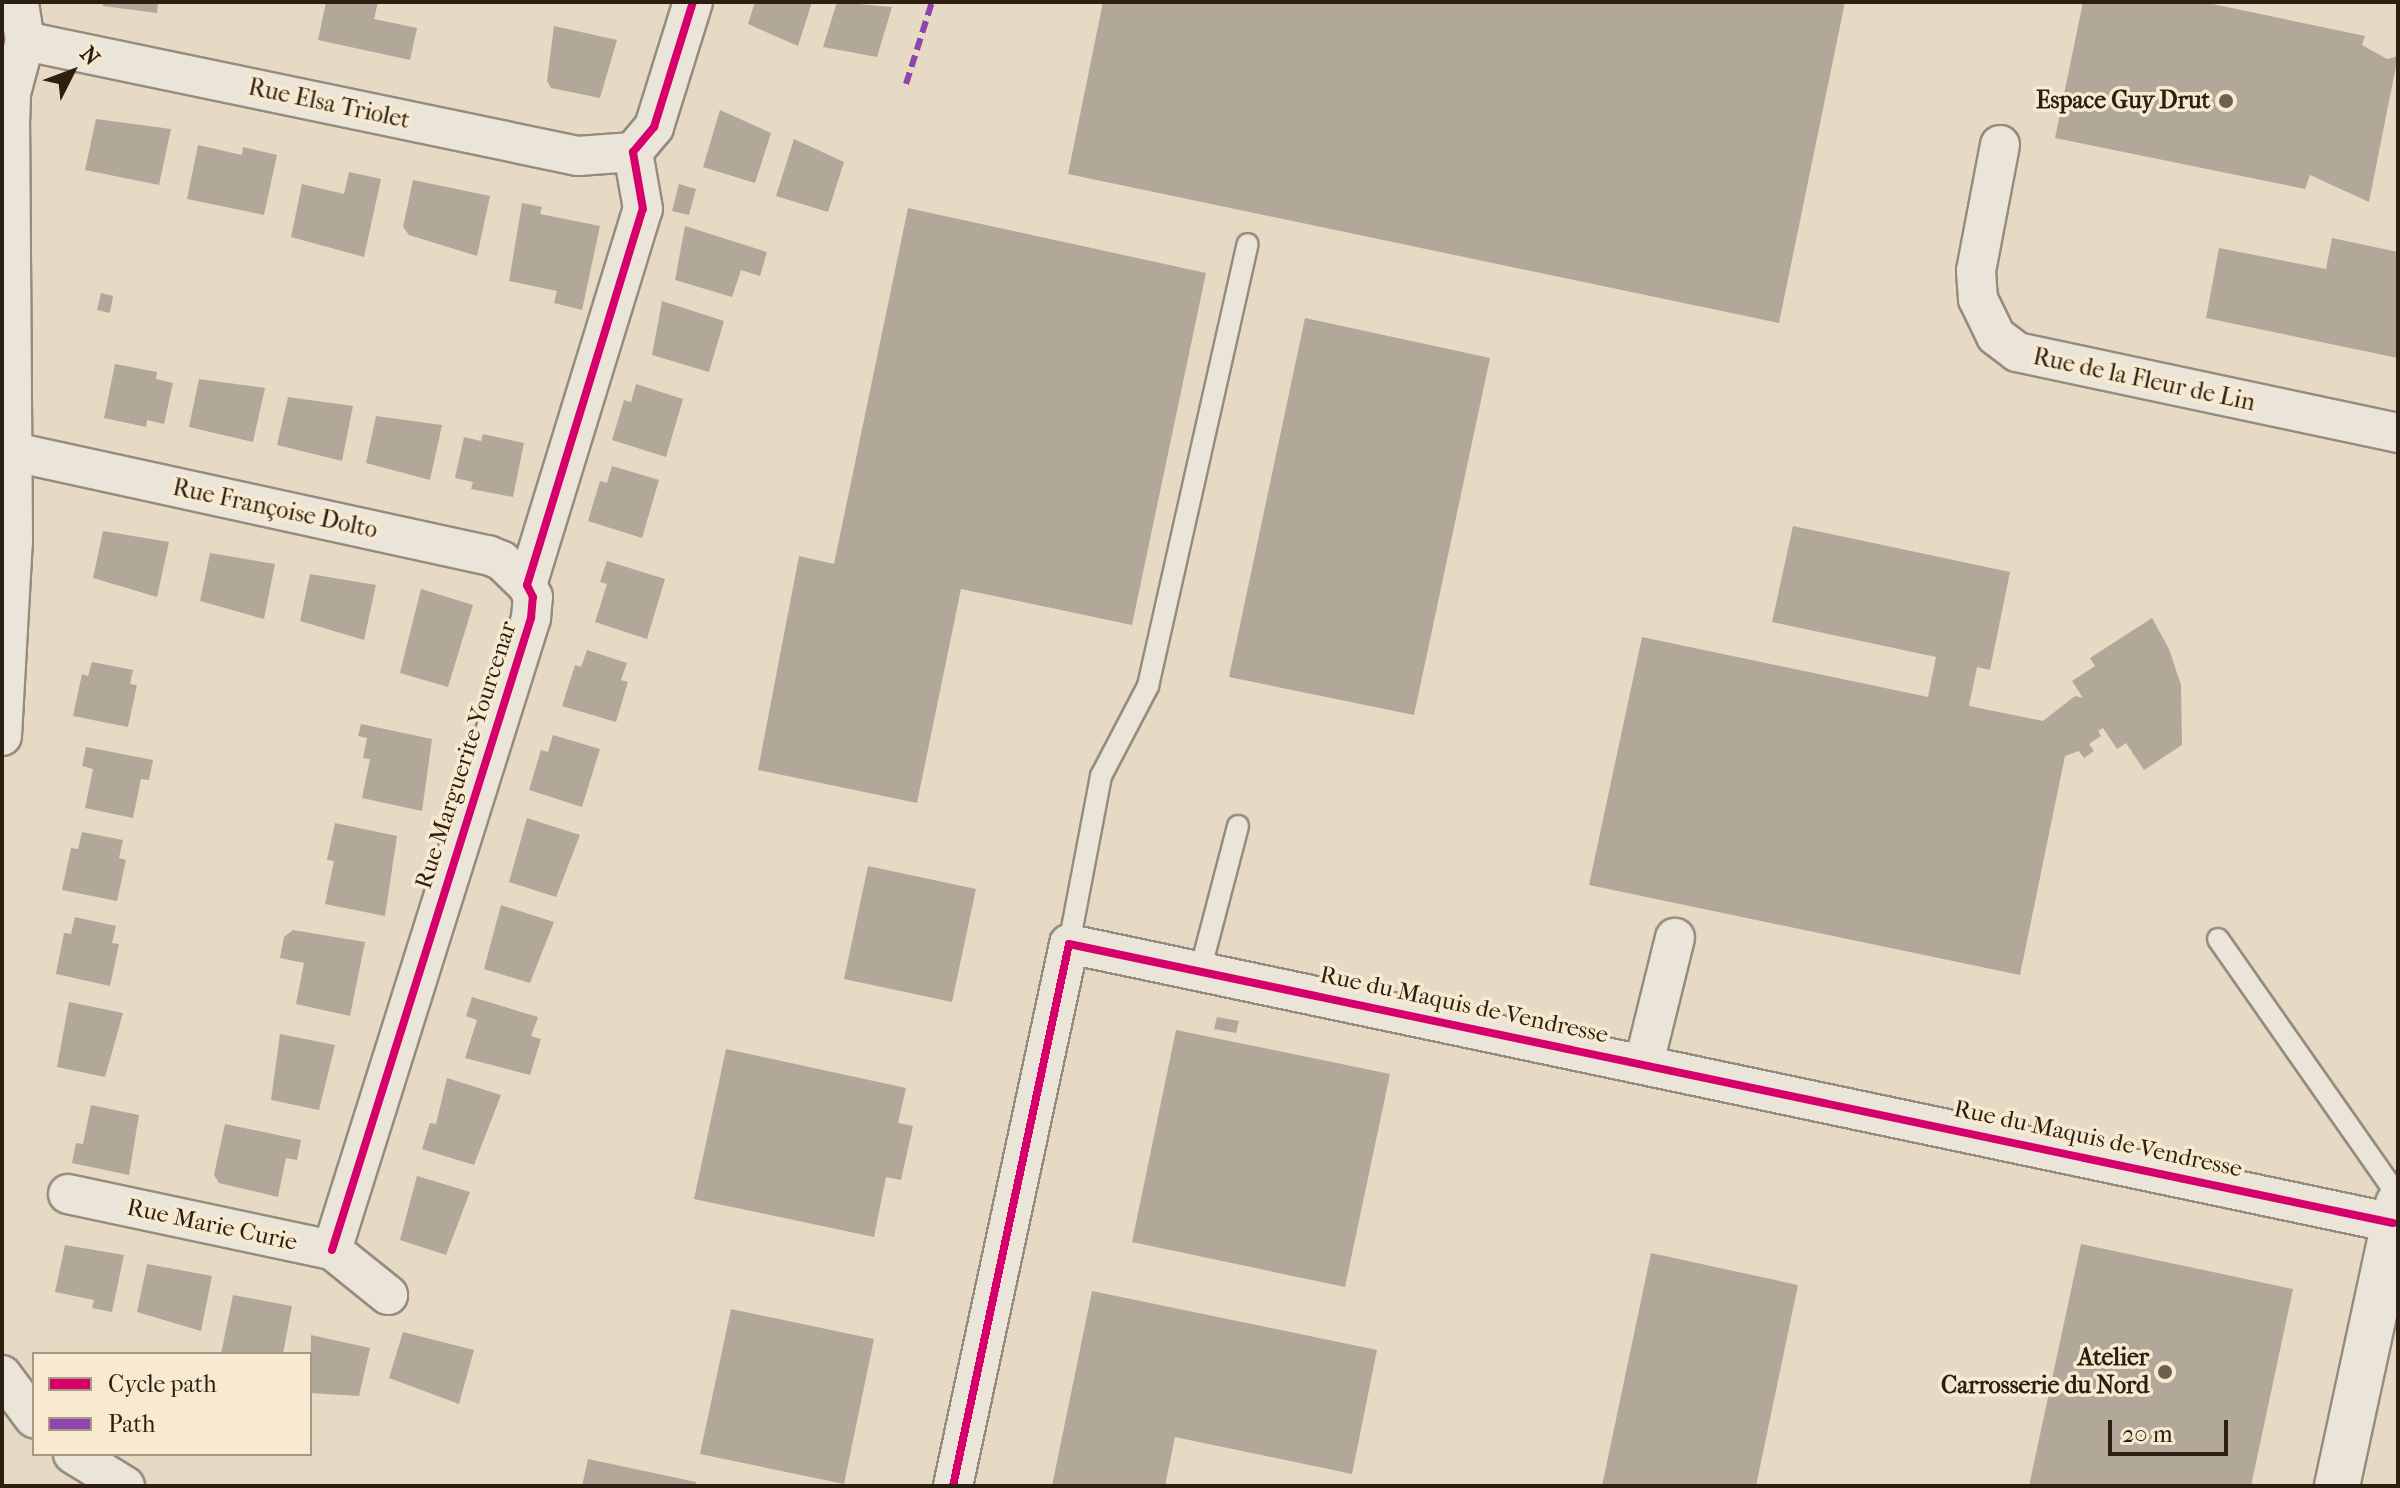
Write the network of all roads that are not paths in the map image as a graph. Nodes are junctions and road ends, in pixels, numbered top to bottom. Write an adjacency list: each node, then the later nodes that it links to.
1 (19, 2): 3 (street)
2 (693, 2): 5 (street)
3 (25, 41): 5 (street, Rue Elsa Triolet); 8 (street)
4 (2000, 145): 7 (street, Rue de la Fleur de Lin)
5 (633, 152): 9 (street, Rue Marguerite Yourcenar)
6 (1248, 244): 14 (lane)
7 (2398, 433)
8 (14, 452): 9 (street, Rue Françoise Dolto); 10 (street)
9 (527, 585): 19 (street, Rue Marguerite Yourcenar)
10 (2, 736)
11 (1238, 826): 15 (lane)
12 (1675, 938): 16 (street)
13 (2218, 939): 18 (lane)
14 (1069, 944): 15 (street, Rue du Maquis de Vendresse); 25 (street)
15 (1200, 971): 16 (street, Rue du Maquis de Vendresse)
16 (1644, 1063): 18 (street, Rue du Maquis de Vendresse)
17 (68, 1194): 19 (street, Rue Marie Curie)
18 (2396, 1207): 26 (street)
19 (332, 1250): 20 (street, Rue Marie Curie)
20 (388, 1295)
21 (2, 1375): 22 (street)
22 (32, 1415)
23 (76, 1456): 24 (street)
24 (125, 1486)
25 (953, 1486)
26 (2337, 1486)

